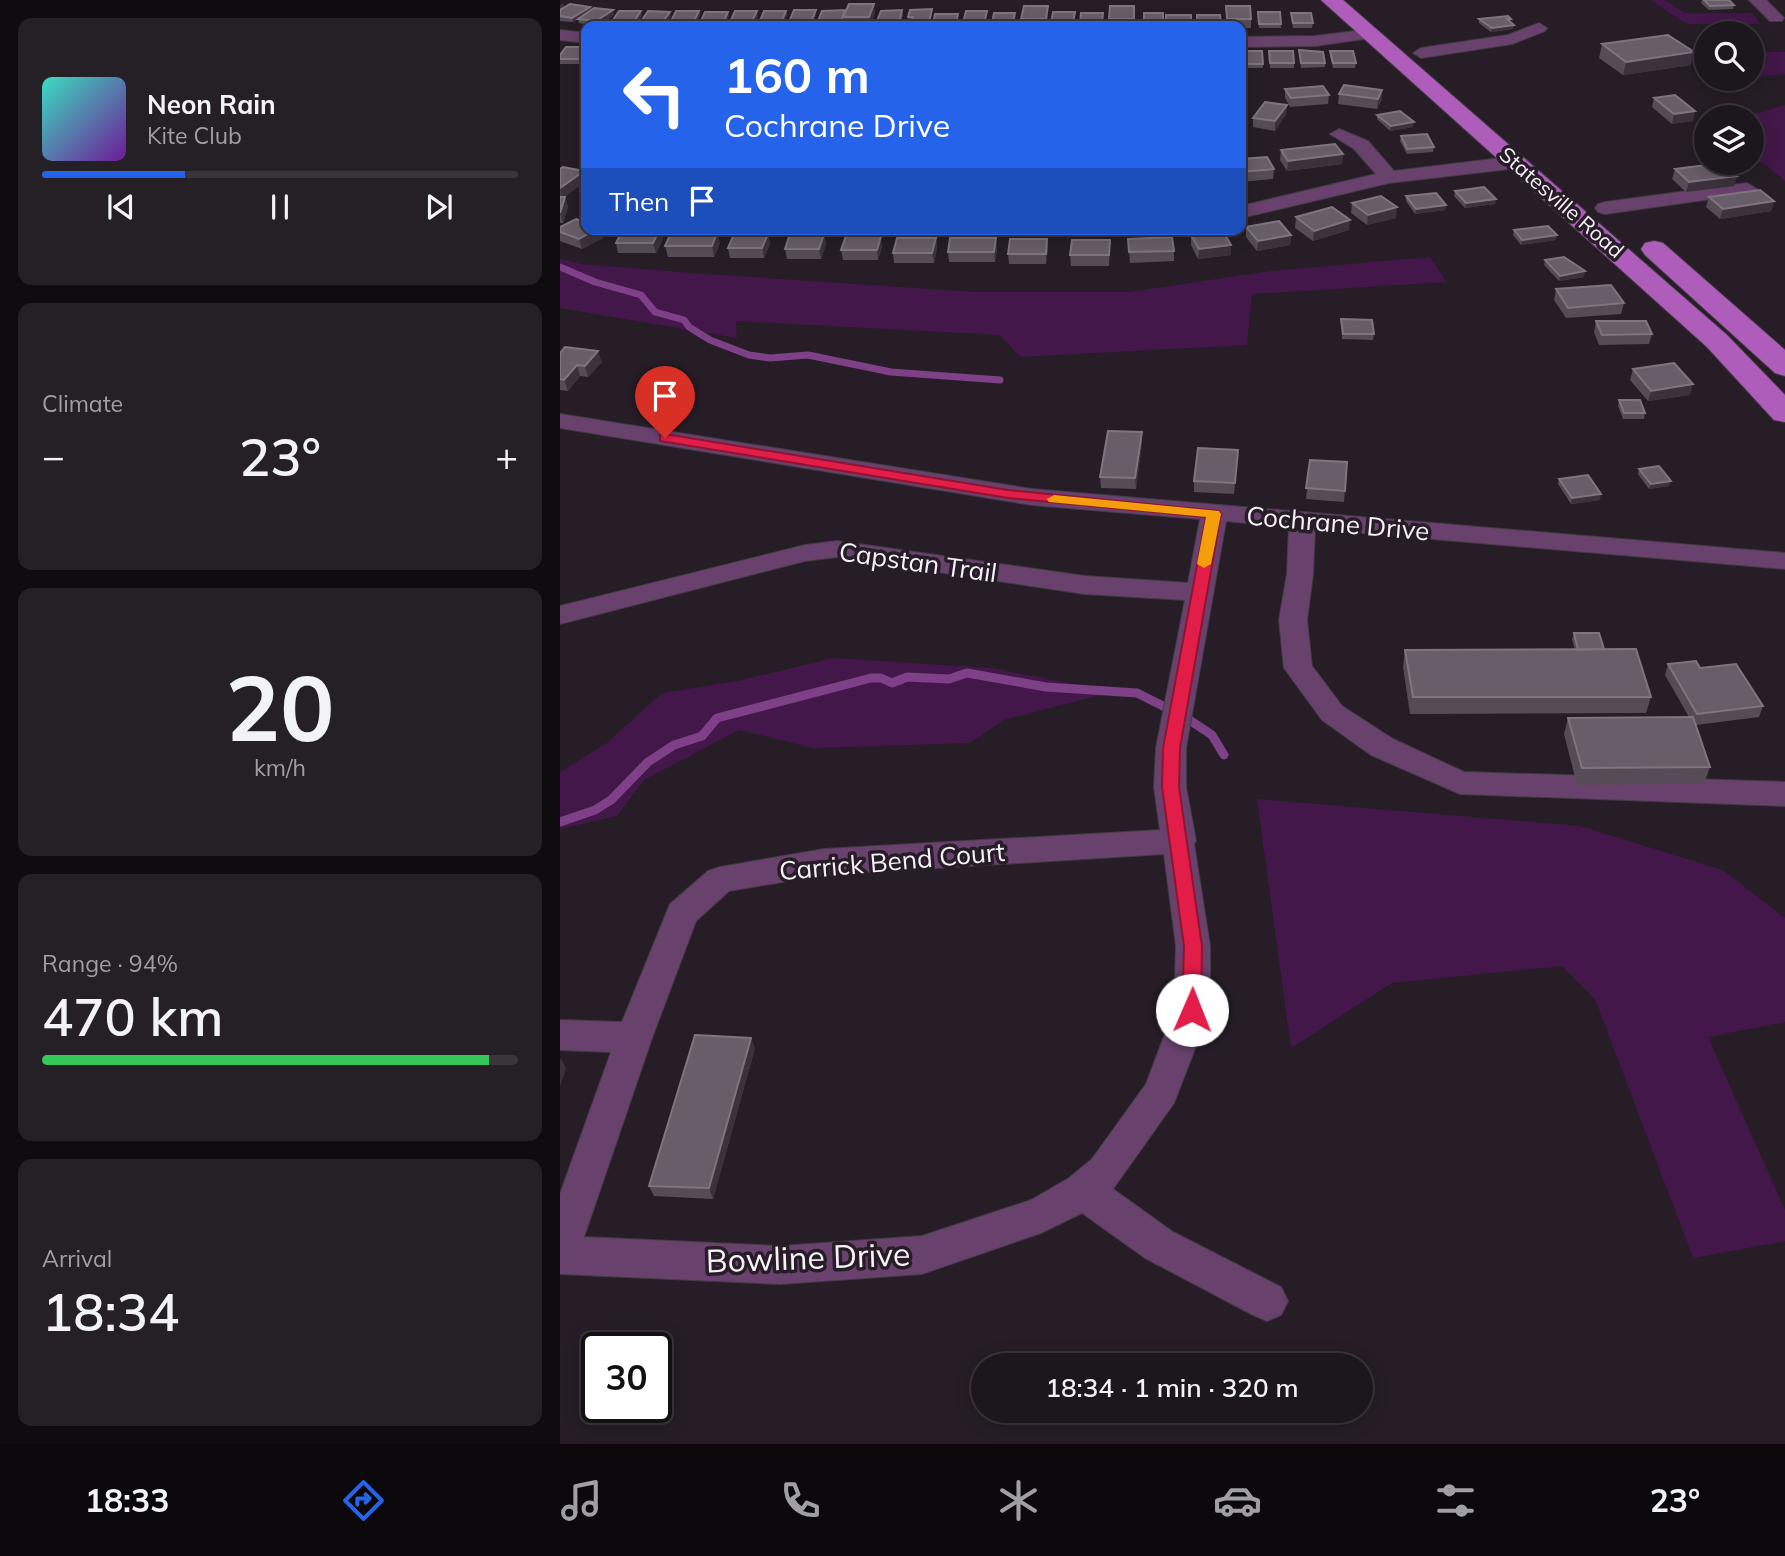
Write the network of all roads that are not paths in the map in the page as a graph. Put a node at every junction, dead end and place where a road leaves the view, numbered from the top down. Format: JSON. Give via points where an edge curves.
{"nodes":[{"id":1,"x":1331,"y":0,"type":"edge"},
{"id":2,"x":1361,"y":0,"type":"edge"},
{"id":3,"x":1757,"y":0,"type":"edge"},
{"id":4,"x":1776,"y":18,"type":"dead end"},
{"id":5,"x":1539,"y":28,"type":"dead end"},
{"id":6,"x":1372,"y":34,"type":"junction"},
{"id":7,"x":560,"y":35,"type":"edge"},
{"id":8,"x":581,"y":37,"type":"edge"},
{"id":9,"x":1246,"y":42,"type":"edge"},
{"id":10,"x":1421,"y":53,"type":"junction"},
{"id":11,"x":1339,"y":134,"type":"dead end"},
{"id":12,"x":1544,"y":156,"type":"dead end"},
{"id":13,"x":1518,"y":162,"type":"junction"},
{"id":14,"x":1389,"y":177,"type":"junction"},
{"id":15,"x":1747,"y":189,"type":"edge"},
{"id":16,"x":1585,"y":191,"type":"dead end"},
{"id":17,"x":1605,"y":208,"type":"junction"},
{"id":18,"x":1246,"y":211,"type":"edge"},
{"id":19,"x":1785,"y":367,"type":"edge"},
{"id":20,"x":1785,"y":413,"type":"edge"},
{"id":21,"x":560,"y":421,"type":"edge"},
{"id":22,"x":1214,"y":514,"type":"junction"},
{"id":23,"x":1301,"y":520,"type":"junction"},
{"id":24,"x":1785,"y":561,"type":"edge"},
{"id":25,"x":1198,"y":592,"type":"junction"},
{"id":26,"x":560,"y":615,"type":"edge"},
{"id":27,"x":1785,"y":794,"type":"edge"},
{"id":28,"x":1180,"y":841,"type":"junction"},
{"id":29,"x":560,"y":1035,"type":"edge"},
{"id":30,"x":634,"y":1038,"type":"junction"},
{"id":31,"x":1083,"y":1191,"type":"junction"},
{"id":32,"x":560,"y":1253,"type":"edge"},
{"id":33,"x":1267,"y":1301,"type":"dead end"}],
"edges":[{"from":1,"to":6,"type":"main road","name":"Statesville Road"},
{"from":2,"to":10,"type":"main road","name":"Statesville Road"},
{"from":3,"to":4,"type":"street"},
{"from":5,"to":10,"type":"street","via":[[1512,39]]},
{"from":6,"to":9,"type":"street"},
{"from":6,"to":13,"type":"main road","name":"Statesville Road"},
{"from":7,"to":8,"type":"street"},
{"from":10,"to":12,"type":"main road","name":"Statesville Road"},
{"from":11,"to":14,"type":"street","via":[[1360,145]]},
{"from":13,"to":14,"type":"street"},
{"from":13,"to":20,"type":"main road","name":"Statesville Road","via":[[1717,341]]},
{"from":14,"to":18,"type":"street"},
{"from":15,"to":17,"type":"street"},
{"from":16,"to":17,"type":"main road","name":"Statesville Road"},
{"from":17,"to":19,"type":"main road","name":"Statesville Road"},
{"from":21,"to":22,"type":"street","name":"Cochrane Drive","via":[[936,484]]},
{"from":22,"to":23,"type":"street","name":"Cochrane Drive"},
{"from":22,"to":25,"type":"street","name":"Bowline Drive"},
{"from":23,"to":24,"type":"street","name":"Cochrane Drive"},
{"from":23,"to":27,"type":"street","via":[[1293,620],[1298,668],[1332,713],[1382,747],[1460,783]]},
{"from":25,"to":26,"type":"street","name":"Capstan Trail","via":[[1085,585],[837,549],[805,553]]},
{"from":25,"to":28,"type":"street","name":"Bowline Drive","via":[[1171,748],[1170,787]]},
{"from":28,"to":30,"type":"street","name":"Carrick Bend Court","via":[[824,862],[720,880],[682,913]]},
{"from":28,"to":31,"type":"street","name":"Bowline Drive","via":[[1193,946],[1192,1010],[1161,1092],[1106,1171]]},
{"from":29,"to":30,"type":"street"},
{"from":30,"to":32,"type":"street","name":"Carrick Bend Court"},
{"from":31,"to":32,"type":"street","name":"Bowline Drive","via":[[1041,1216],[922,1255],[781,1265]]},
{"from":31,"to":33,"type":"street","via":[[1159,1245]]}]}
